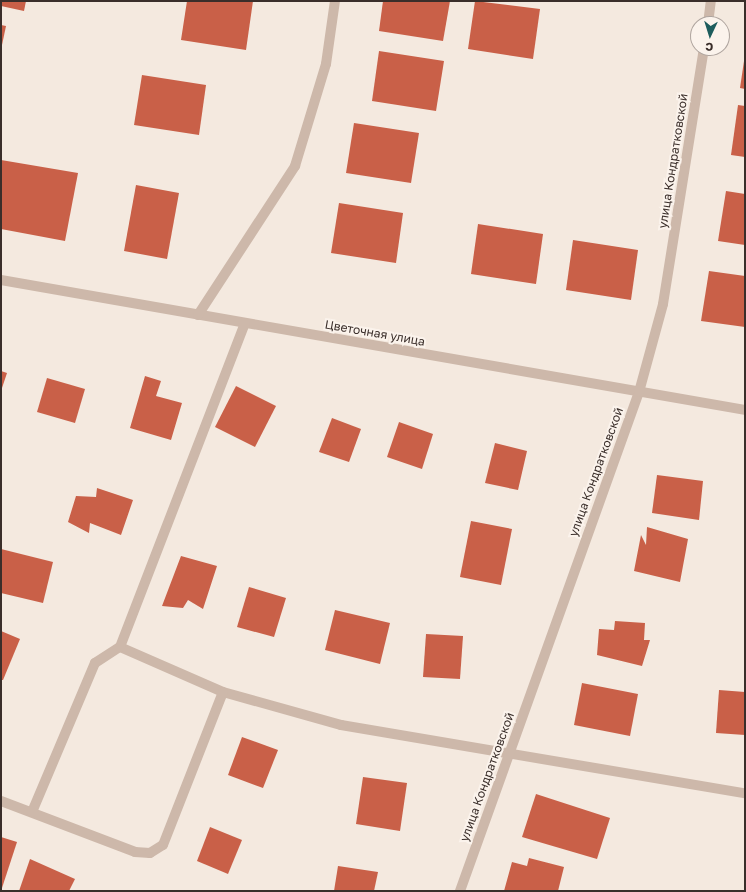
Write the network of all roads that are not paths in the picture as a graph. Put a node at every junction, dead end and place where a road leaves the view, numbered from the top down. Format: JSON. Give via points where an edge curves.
{"nodes":[{"id":1,"x":335,"y":1,"type":"edge"},
{"id":2,"x":712,"y":1,"type":"edge"},
{"id":3,"x":709,"y":16,"type":"edge"},
{"id":4,"x":703,"y":56,"type":"edge"},
{"id":5,"x":1,"y":280,"type":"edge"},
{"id":6,"x":198,"y":315,"type":"junction"},
{"id":7,"x":245,"y":323,"type":"junction"},
{"id":8,"x":639,"y":392,"type":"junction"},
{"id":9,"x":745,"y":410,"type":"edge"},
{"id":10,"x":120,"y":647,"type":"junction"},
{"id":11,"x":222,"y":692,"type":"junction"},
{"id":12,"x":509,"y":755,"type":"junction"},
{"id":13,"x":745,"y":793,"type":"edge"},
{"id":14,"x":1,"y":801,"type":"edge"},
{"id":15,"x":32,"y":812,"type":"junction"},
{"id":16,"x":460,"y":891,"type":"edge"}],
"edges":[{"from":1,"to":6,"type":"street","via":[[326,64],[295,166]]},
{"from":2,"to":3,"type":"street"},
{"from":4,"to":8,"type":"street","name":"улица Кондратковской","via":[[663,304]]},
{"from":5,"to":6,"type":"street","name":"Цветочная улица"},
{"from":6,"to":7,"type":"street","name":"Цветочная улица"},
{"from":7,"to":8,"type":"street","name":"Цветочная улица"},
{"from":7,"to":10,"type":"street"},
{"from":8,"to":9,"type":"street","name":"Цветочная улица"},
{"from":8,"to":12,"type":"street","name":"улица Кондратковской"},
{"from":10,"to":11,"type":"street"},
{"from":10,"to":15,"type":"street","via":[[95,663]]},
{"from":11,"to":12,"type":"street","via":[[341,725]]},
{"from":11,"to":15,"type":"street","via":[[163,845],[150,853],[134,852]]},
{"from":12,"to":13,"type":"street"},
{"from":12,"to":16,"type":"street","name":"улица Кондратковской"},
{"from":14,"to":15,"type":"street"}]}
